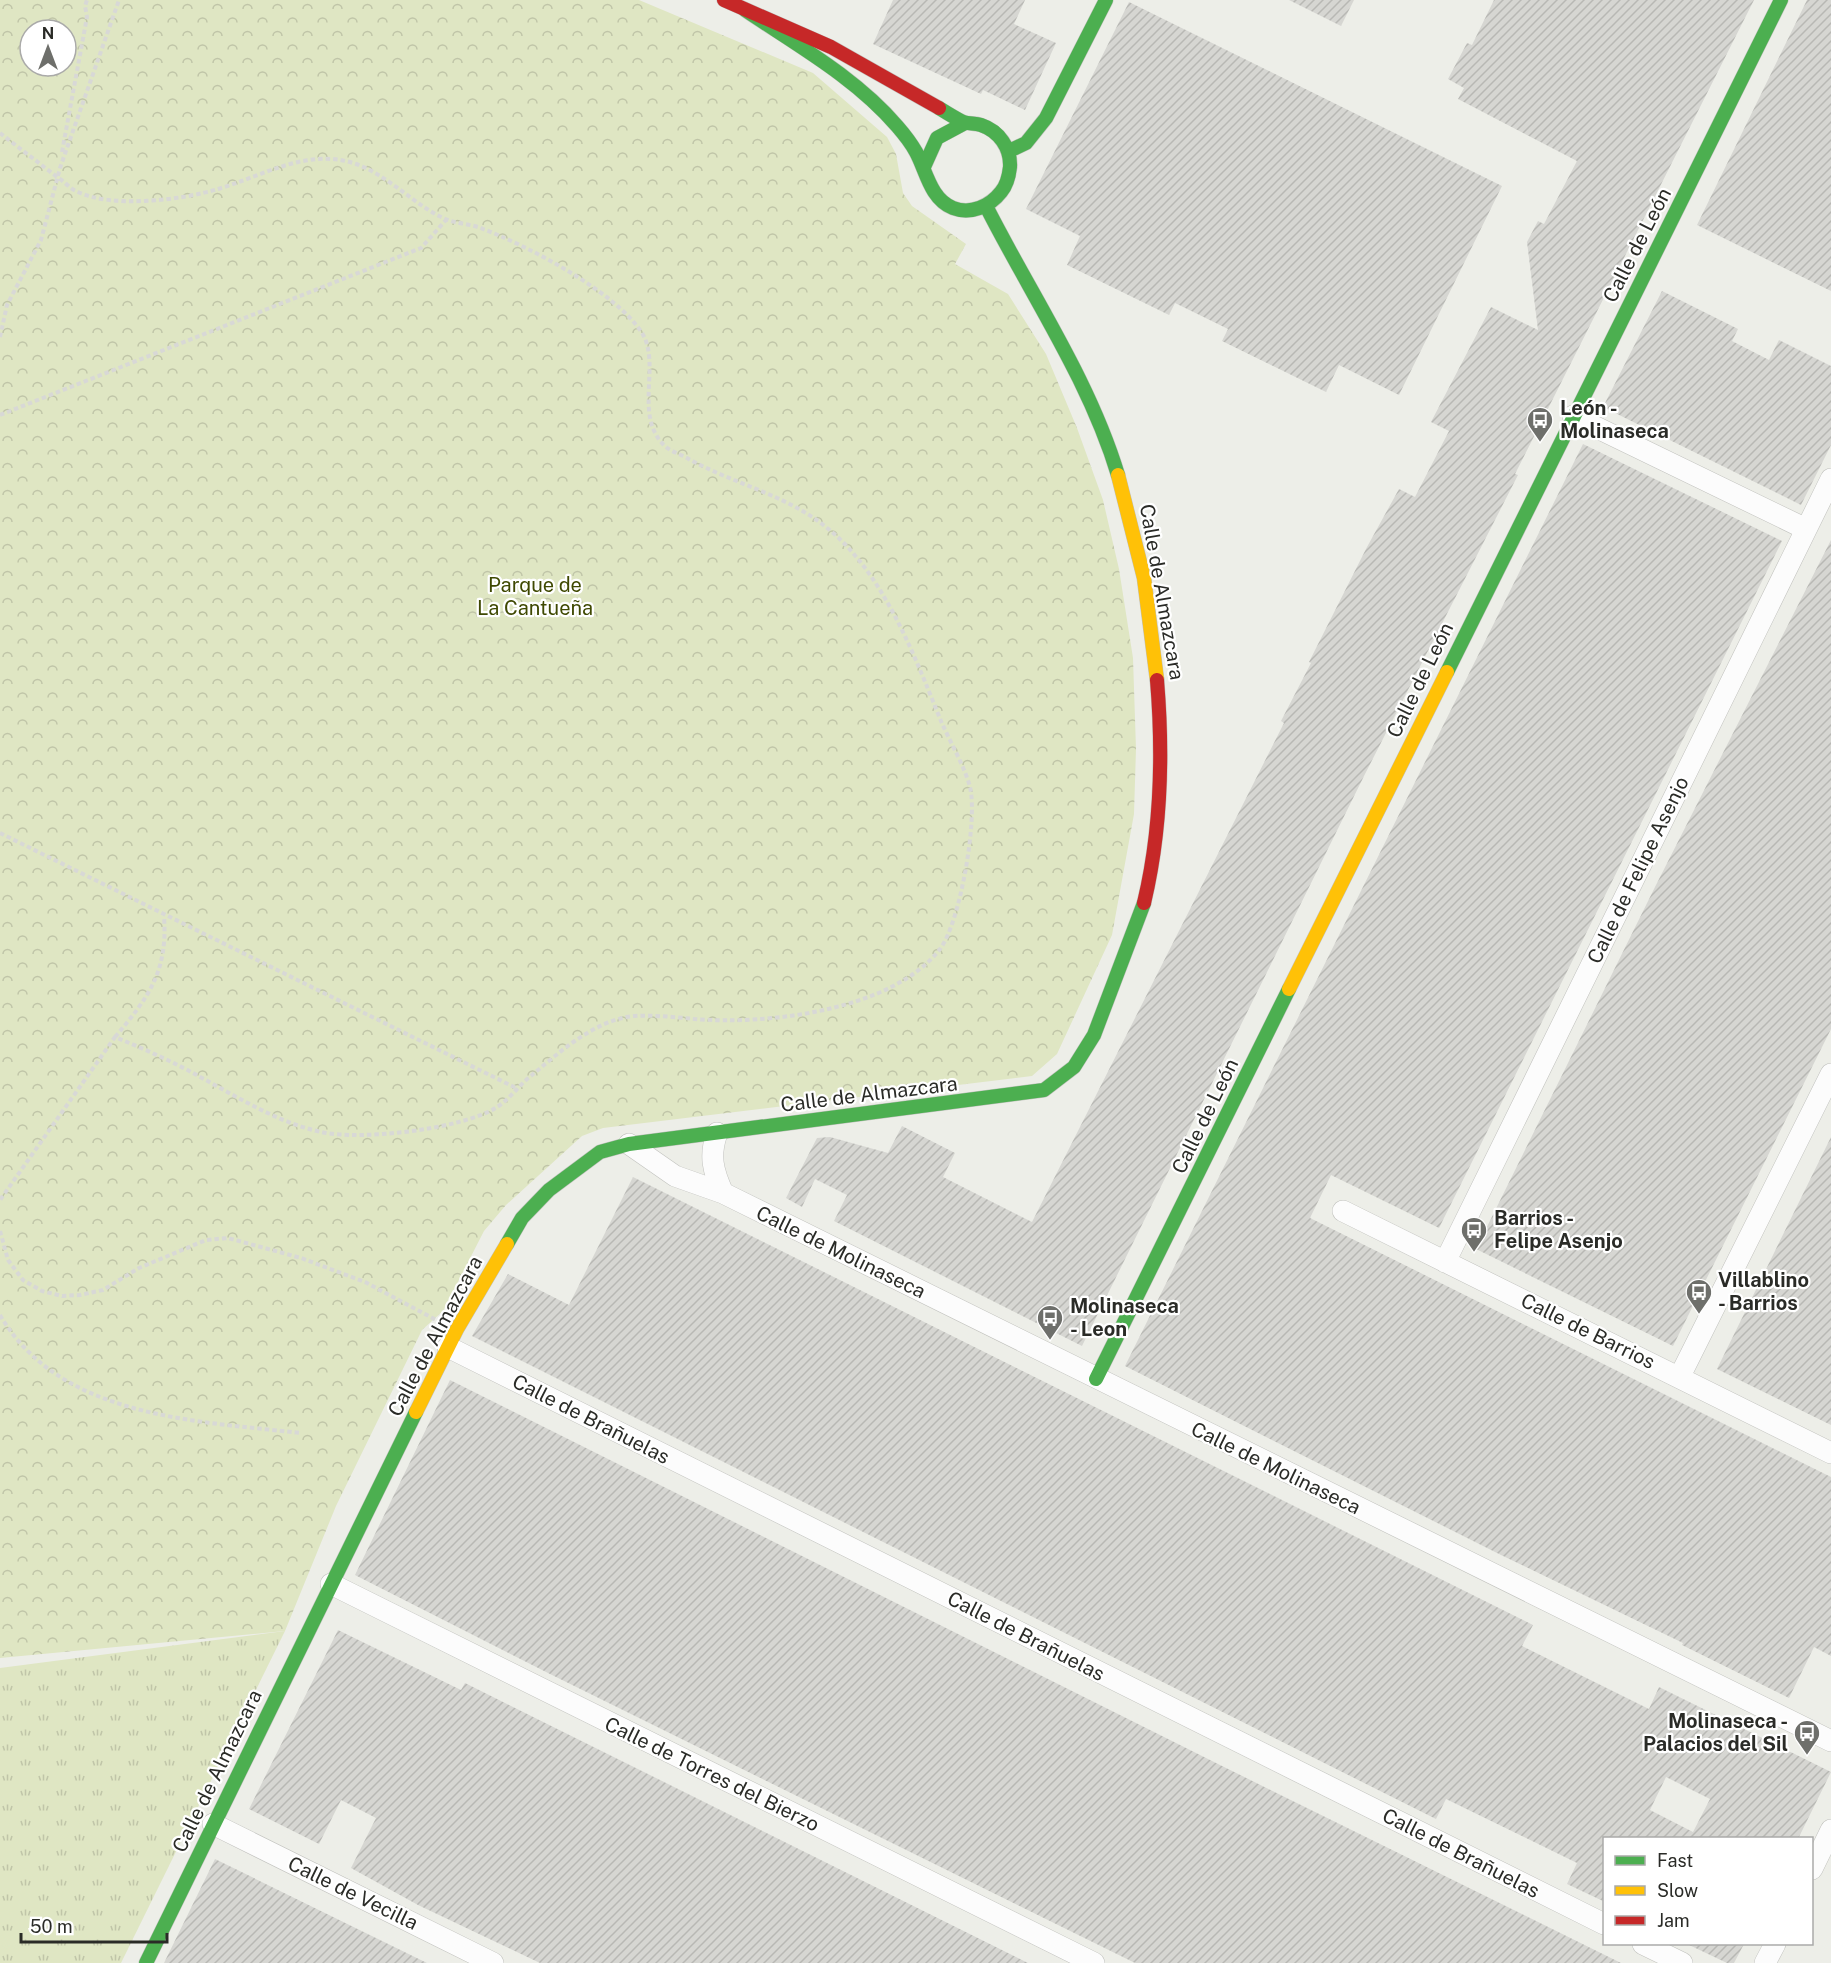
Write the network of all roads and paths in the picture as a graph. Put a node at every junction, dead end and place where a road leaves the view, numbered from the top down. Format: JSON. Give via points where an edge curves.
{"nodes":[{"id":1,"x":87,"y":0,"type":"edge"},
{"id":2,"x":119,"y":0,"type":"edge"},
{"id":3,"x":724,"y":0,"type":"edge"},
{"id":4,"x":1106,"y":0,"type":"edge"},
{"id":5,"x":1781,"y":0,"type":"edge"},
{"id":6,"x":745,"y":10,"type":"junction"},
{"id":7,"x":965,"y":123,"type":"junction"},
{"id":8,"x":0,"y":133,"type":"edge"},
{"id":9,"x":1009,"y":152,"type":"junction"},
{"id":10,"x":924,"y":167,"type":"junction"},
{"id":11,"x":60,"y":168,"type":"junction"},
{"id":12,"x":57,"y":176,"type":"junction"},
{"id":13,"x":986,"y":206,"type":"junction"},
{"id":14,"x":446,"y":220,"type":"junction"},
{"id":15,"x":0,"y":337,"type":"edge"},
{"id":16,"x":0,"y":416,"type":"edge"},
{"id":17,"x":1573,"y":416,"type":"junction"},
{"id":18,"x":1831,"y":479,"type":"edge"},
{"id":19,"x":1806,"y":529,"type":"junction"},
{"id":20,"x":0,"y":833,"type":"edge"},
{"id":21,"x":164,"y":915,"type":"junction"},
{"id":22,"x":115,"y":1037,"type":"junction"},
{"id":23,"x":1831,"y":1074,"type":"edge"},
{"id":24,"x":516,"y":1088,"type":"junction"},
{"id":25,"x":717,"y":1133,"type":"junction"},
{"id":26,"x":629,"y":1144,"type":"junction"},
{"id":27,"x":723,"y":1193,"type":"junction"},
{"id":28,"x":0,"y":1200,"type":"edge"},
{"id":29,"x":1343,"y":1211,"type":"dead end"},
{"id":30,"x":0,"y":1231,"type":"edge"},
{"id":31,"x":1445,"y":1262,"type":"junction"},
{"id":32,"x":0,"y":1315,"type":"edge"},
{"id":33,"x":452,"y":1338,"type":"junction"},
{"id":34,"x":1680,"y":1376,"type":"junction"},
{"id":35,"x":1096,"y":1379,"type":"junction"},
{"id":36,"x":301,"y":1433,"type":"dead end"},
{"id":37,"x":1831,"y":1453,"type":"edge"},
{"id":38,"x":331,"y":1584,"type":"junction"},
{"id":39,"x":1831,"y":1741,"type":"edge"},
{"id":40,"x":213,"y":1824,"type":"junction"},
{"id":41,"x":1831,"y":1830,"type":"edge"},
{"id":42,"x":1813,"y":1867,"type":"edge"},
{"id":43,"x":1603,"y":1923,"type":"edge"},
{"id":44,"x":1645,"y":1945,"type":"edge"},
{"id":45,"x":1774,"y":1945,"type":"edge"},
{"id":46,"x":146,"y":1963,"type":"edge"},
{"id":47,"x":493,"y":1963,"type":"edge"},
{"id":48,"x":1094,"y":1963,"type":"edge"},
{"id":49,"x":1682,"y":1963,"type":"edge"},
{"id":50,"x":1765,"y":1963,"type":"edge"}],
"edges":[{"from":1,"to":11,"type":"path"},
{"from":2,"to":11,"type":"path"},
{"from":3,"to":6,"type":"street"},
{"from":4,"to":9,"type":"street","via":[[1046,118],[1026,143]]},
{"from":5,"to":17,"type":"street","name":"Calle de León"},
{"from":6,"to":7,"type":"street","via":[[831,47]]},
{"from":6,"to":10,"type":"street","via":[[826,64],[878,108],[911,144]]},
{"from":7,"to":9,"type":"street","via":[[983,126],[999,136]]},
{"from":7,"to":10,"type":"street","via":[[945,130],[930,146]]},
{"from":8,"to":12,"type":"path"},
{"from":9,"to":13,"type":"street","via":[[1012,168],[1008,183],[999,197]]},
{"from":10,"to":13,"type":"street","via":[[930,187],[944,203],[965,210]]},
{"from":11,"to":12,"type":"path"},
{"from":12,"to":14,"type":"path","via":[[78,192],[119,201],[168,200],[213,191],[295,161],[353,162],[391,182]]},
{"from":12,"to":15,"type":"path","via":[[41,240],[11,297]]},
{"from":13,"to":25,"type":"street","name":"Calle de Almazcara","via":[[1071,362],[1123,488],[1137,538],[1159,678],[1160,767],[1154,843],[1142,914],[1095,1034],[1074,1067],[1058,1083],[1044,1090]]},
{"from":14,"to":16,"type":"path","via":[[421,248]]},
{"from":14,"to":24,"type":"path","via":[[478,226],[532,252],[588,285],[625,314],[642,333],[649,350],[651,422],[665,446],[732,481],[802,509],[833,532],[867,571],[909,641],[970,788],[972,822],[956,920],[940,949],[916,971],[891,987],[820,1011],[738,1022],[629,1016],[572,1041]]},
{"from":17,"to":19,"type":"street"},
{"from":17,"to":35,"type":"street","name":"Calle de León"},
{"from":18,"to":19,"type":"street","name":"Calle de Felipe Asenjo"},
{"from":19,"to":31,"type":"street","name":"Calle de Felipe Asenjo"},
{"from":20,"to":21,"type":"path"},
{"from":21,"to":22,"type":"path","via":[[161,964],[146,1000]]},
{"from":21,"to":24,"type":"path"},
{"from":22,"to":24,"type":"path","via":[[258,1109],[326,1133],[363,1136],[448,1124],[482,1115],[503,1104]]},
{"from":22,"to":28,"type":"path"},
{"from":23,"to":34,"type":"street"},
{"from":25,"to":26,"type":"street","name":"Calle de Almazcara"},
{"from":25,"to":27,"type":"street","via":[[711,1163]]},
{"from":26,"to":27,"type":"street","name":"Calle de Molinaseca","via":[[675,1176]]},
{"from":26,"to":33,"type":"street","name":"Calle de Almazcara","via":[[600,1152],[549,1190],[522,1218]]},
{"from":27,"to":35,"type":"street","name":"Calle de Molinaseca"},
{"from":29,"to":31,"type":"street","name":"Calle de Barrios"},
{"from":30,"to":33,"type":"path","via":[[8,1260],[23,1281],[62,1296],[103,1290],[139,1268],[206,1240],[228,1238],[301,1258],[365,1282]]},
{"from":31,"to":34,"type":"street","name":"Calle de Barrios"},
{"from":32,"to":36,"type":"path","via":[[10,1333],[59,1378],[130,1408],[180,1419]]},
{"from":33,"to":38,"type":"street","name":"Calle de Almazcara"},
{"from":33,"to":43,"type":"street","name":"Calle de Brañuelas"},
{"from":34,"to":37,"type":"street","name":"Calle de Barrios"},
{"from":35,"to":39,"type":"street","name":"Calle de Molinaseca"},
{"from":38,"to":40,"type":"street","name":"Calle de Almazcara"},
{"from":38,"to":48,"type":"street","name":"Calle de Torres del Bierzo"},
{"from":40,"to":46,"type":"street","name":"Calle de Almazcara"},
{"from":40,"to":47,"type":"street","name":"Calle de Vecilla"},
{"from":41,"to":42,"type":"street"},
{"from":44,"to":49,"type":"street"},
{"from":45,"to":50,"type":"street"}]}
